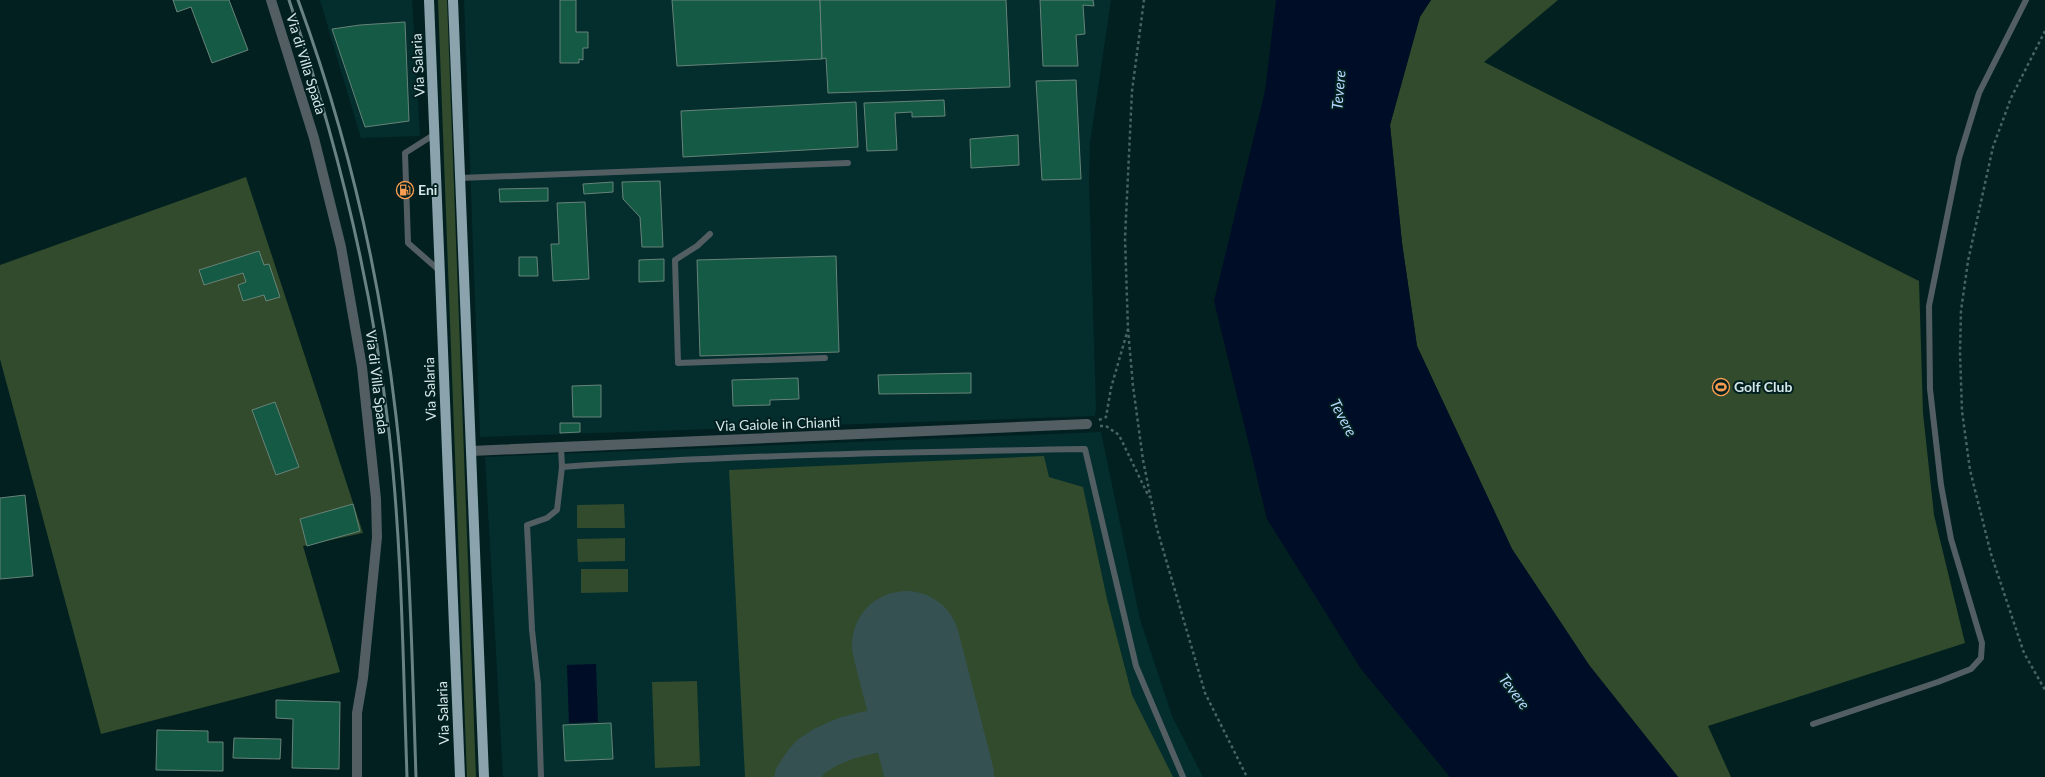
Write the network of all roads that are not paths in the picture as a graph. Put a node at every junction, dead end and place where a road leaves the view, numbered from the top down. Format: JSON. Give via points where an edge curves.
{"nodes":[{"id":1,"x":270,"y":0,"type":"edge"},
{"id":2,"x":429,"y":0,"type":"edge"},
{"id":3,"x":453,"y":0,"type":"edge"},
{"id":4,"x":2026,"y":0,"type":"edge"},
{"id":5,"x":435,"y":134,"type":"junction"},
{"id":6,"x":848,"y":163,"type":"dead end"},
{"id":7,"x":460,"y":178,"type":"junction"},
{"id":8,"x":710,"y":234,"type":"dead end"},
{"id":9,"x":440,"y":271,"type":"junction"},
{"id":10,"x":825,"y":358,"type":"dead end"},
{"id":11,"x":1087,"y":424,"type":"road end"},
{"id":12,"x":561,"y":447,"type":"junction"},
{"id":13,"x":470,"y":451,"type":"junction"},
{"id":14,"x":562,"y":467,"type":"junction"},
{"id":15,"x":1813,"y":724,"type":"dead end"},
{"id":16,"x":357,"y":777,"type":"edge"},
{"id":17,"x":460,"y":777,"type":"edge"},
{"id":18,"x":484,"y":777,"type":"edge"},
{"id":19,"x":541,"y":777,"type":"edge"},
{"id":20,"x":1183,"y":777,"type":"edge"}],
"edges":[{"from":1,"to":16,"type":"street","name":"Via di Villa Spada","via":[[314,138],[341,247],[364,382],[376,499],[377,537],[363,678],[357,713]]},
{"from":2,"to":5,"type":"main road","name":"Via Salaria"},
{"from":3,"to":7,"type":"main road"},
{"from":4,"to":15,"type":"lane","via":[[1977,100],[1959,158],[1929,306],[1930,389],[1941,485],[1951,538],[1982,643],[1981,658],[1971,669],[1938,682]]},
{"from":5,"to":9,"type":"main road","name":"Via Salaria"},
{"from":5,"to":9,"type":"lane","via":[[405,152],[408,243]]},
{"from":6,"to":7,"type":"lane"},
{"from":7,"to":13,"type":"main road"},
{"from":8,"to":10,"type":"lane","via":[[675,260],[678,363]]},
{"from":9,"to":17,"type":"main road","name":"Via Salaria"},
{"from":11,"to":12,"type":"street","name":"Via Gaiole in Chianti"},
{"from":12,"to":13,"type":"street","name":"Via Gaiole in Chianti"},
{"from":12,"to":14,"type":"lane"},
{"from":13,"to":18,"type":"main road"},
{"from":14,"to":19,"type":"lane","via":[[557,510],[547,518],[527,525],[532,630],[538,684]]},
{"from":14,"to":20,"type":"lane","via":[[661,460],[869,452],[1085,449],[1136,666]]}]}
